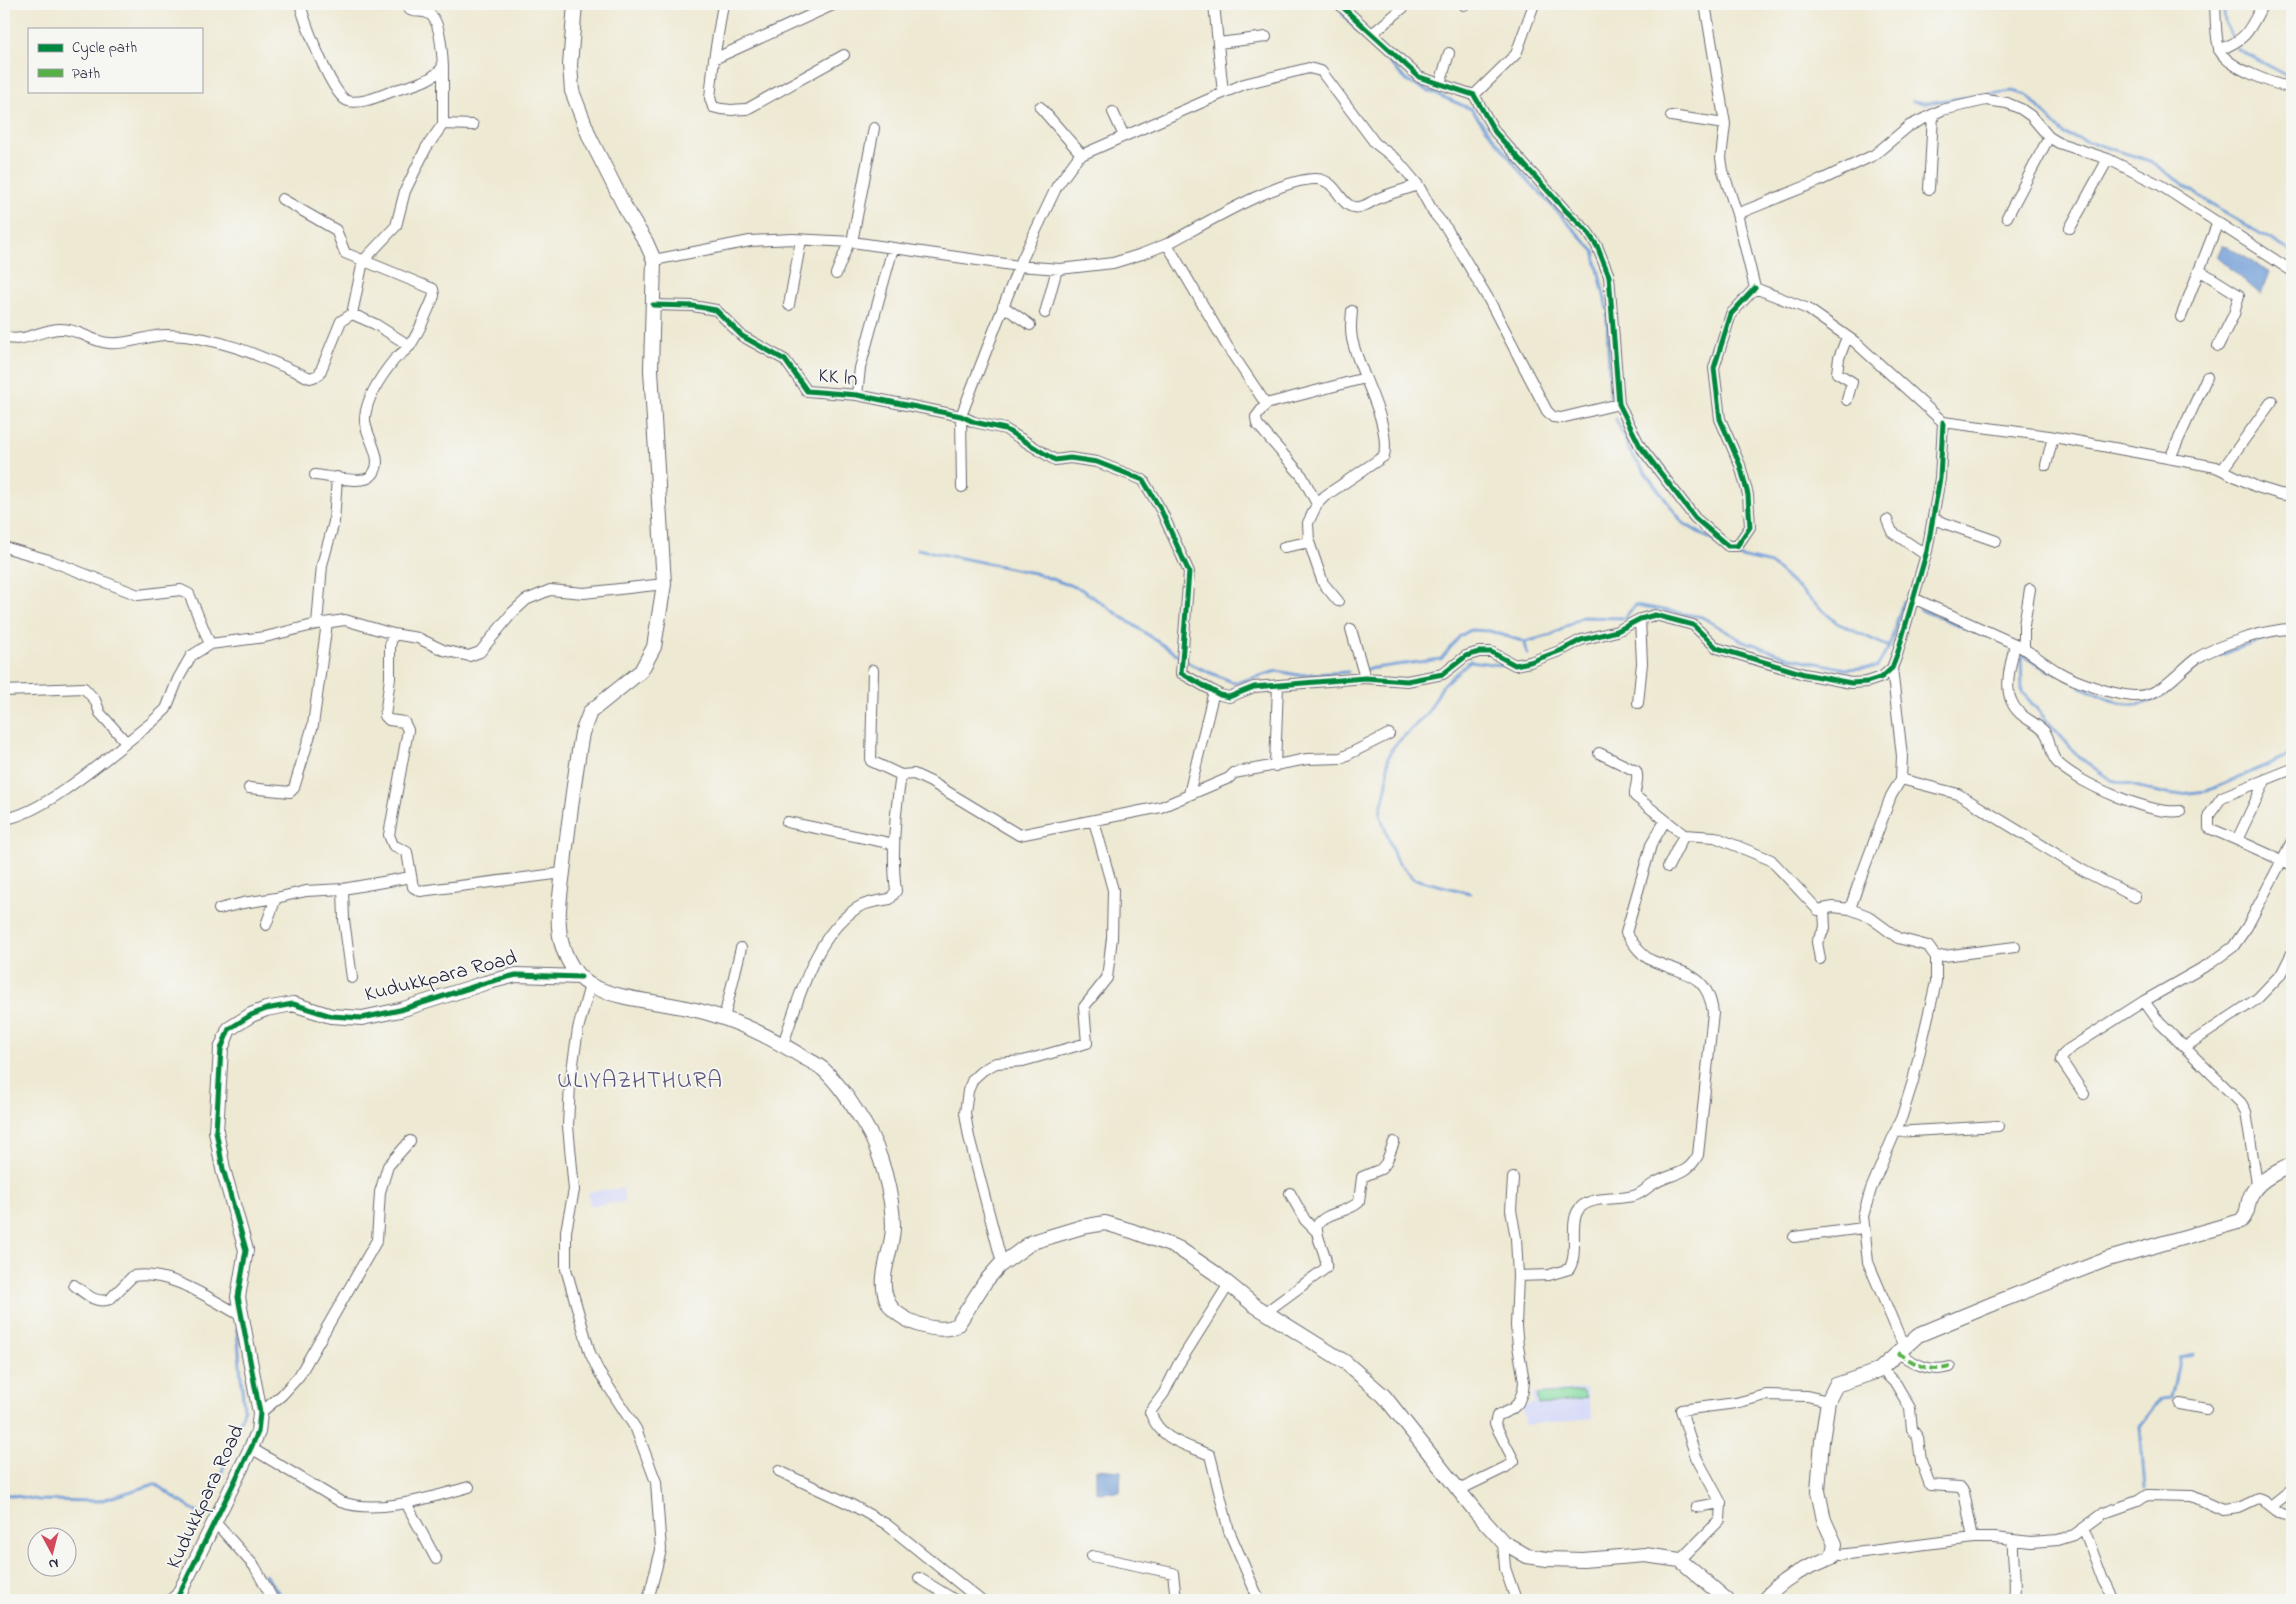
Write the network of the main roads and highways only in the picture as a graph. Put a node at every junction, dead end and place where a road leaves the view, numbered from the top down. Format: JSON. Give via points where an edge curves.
{"nodes":[{"id":1,"x":575,"y":4,"type":"edge"},
{"id":2,"x":585,"y":981,"type":"junction"},
{"id":3,"x":2292,"y":1164,"type":"edge"},
{"id":4,"x":172,"y":1600,"type":"edge"},
{"id":5,"x":1728,"y":1600,"type":"edge"},
{"id":6,"x":1764,"y":1600,"type":"edge"}],
"edges":[{"from":1,"to":2,"type":"main road","via":[[570,65],[572,91],[590,138],[654,260],[651,370],[664,584],[654,647],[640,671],[590,712],[582,732],[558,928],[570,964]]},
{"from":2,"to":4,"type":"main road","name":"Kudukkpara Road","via":[[516,975],[400,1010],[362,1018],[331,1016],[293,1004],[266,1009],[229,1029],[221,1049],[216,1131],[222,1169],[246,1250],[238,1297],[260,1413],[258,1432],[178,1596]]},
{"from":2,"to":5,"type":"main road","name":"Kudukkpara Road","via":[[622,994],[706,1011],[783,1044],[824,1069],[852,1103],[870,1133],[886,1178],[893,1228],[884,1284],[888,1303],[898,1314],[927,1327],[953,1328],[1002,1263],[1032,1242],[1106,1223],[1132,1231],[1178,1248],[1266,1312],[1345,1362],[1384,1396],[1503,1542],[1527,1556],[1547,1559],[1644,1555],[1680,1560]]},
{"from":3,"to":6,"type":"main road","via":[[2257,1184],[2250,1198],[2248,1213],[2240,1221],[2108,1259],[1918,1335],[1880,1368],[1836,1385],[1828,1401],[1818,1491],[1824,1520],[1835,1544],[1832,1557],[1790,1575]]}]}
